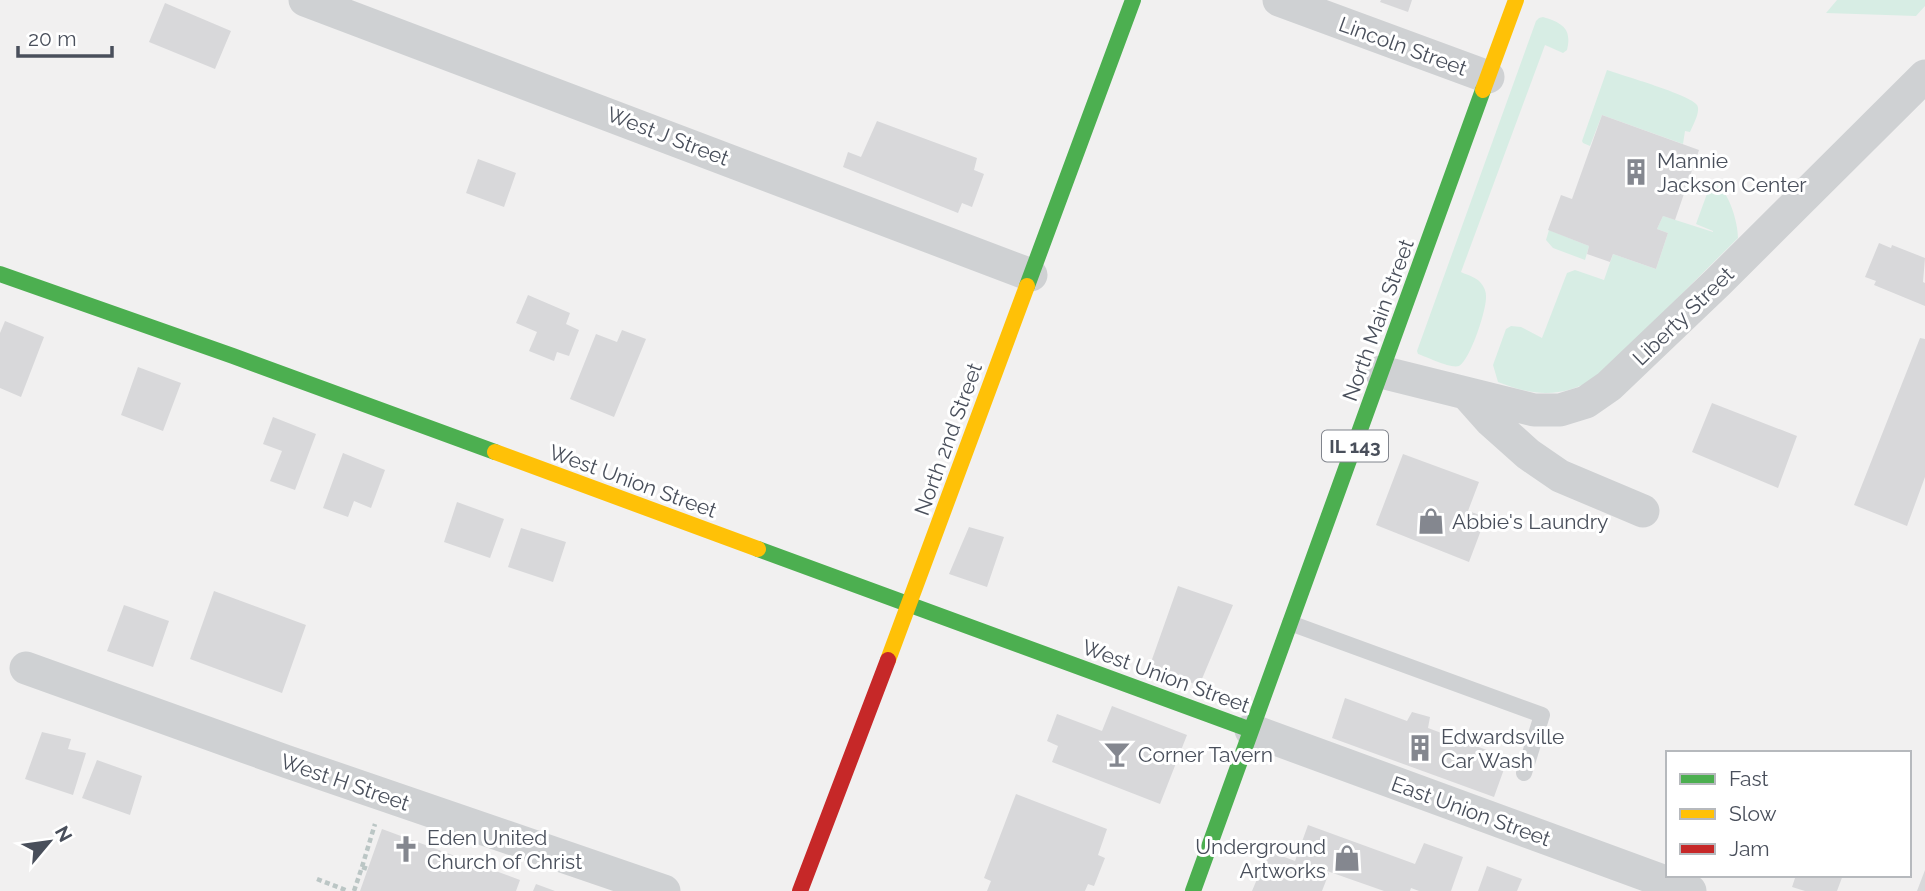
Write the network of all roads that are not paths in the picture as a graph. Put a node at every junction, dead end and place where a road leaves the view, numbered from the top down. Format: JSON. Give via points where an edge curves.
{"nodes":[{"id":1,"x":305,"y":0,"type":"edge"},
{"id":2,"x":1133,"y":0,"type":"edge"},
{"id":3,"x":1279,"y":0,"type":"edge"},
{"id":4,"x":1516,"y":0,"type":"edge"},
{"id":5,"x":1488,"y":76,"type":"junction"},
{"id":6,"x":1925,"y":76,"type":"edge"},
{"id":7,"x":0,"y":274,"type":"edge"},
{"id":8,"x":1031,"y":275,"type":"junction"},
{"id":9,"x":1381,"y":372,"type":"junction"},
{"id":10,"x":1467,"y":394,"type":"junction"},
{"id":11,"x":1643,"y":511,"type":"dead end"},
{"id":12,"x":909,"y":605,"type":"junction"},
{"id":13,"x":1290,"y":623,"type":"junction"},
{"id":14,"x":26,"y":668,"type":"dead end"},
{"id":15,"x":1251,"y":730,"type":"junction"},
{"id":16,"x":1524,"y":772,"type":"dead end"},
{"id":17,"x":664,"y":891,"type":"edge"},
{"id":18,"x":800,"y":891,"type":"edge"},
{"id":19,"x":1193,"y":891,"type":"edge"},
{"id":20,"x":1690,"y":891,"type":"edge"}],
"edges":[{"from":1,"to":8,"type":"street","name":"West J Street"},
{"from":2,"to":8,"type":"street","name":"North 2nd Street"},
{"from":3,"to":5,"type":"street","name":"Lincoln Street"},
{"from":4,"to":5,"type":"street","name":"North Main Street","number":"IL 143"},
{"from":5,"to":9,"type":"street","name":"North Main Street","number":"IL 143"},
{"from":6,"to":10,"type":"street","name":"Liberty Street","via":[[1718,282],[1609,386],[1586,402],[1560,410],[1534,410]]},
{"from":7,"to":12,"type":"street","name":"West Union Street"},
{"from":8,"to":12,"type":"street","name":"North 2nd Street"},
{"from":9,"to":10,"type":"street","name":"Liberty Street"},
{"from":9,"to":13,"type":"street","name":"North Main Street","number":"IL 143"},
{"from":10,"to":11,"type":"street","via":[[1528,454],[1559,475]]},
{"from":12,"to":15,"type":"street","name":"West Union Street"},
{"from":12,"to":18,"type":"street","name":"North 2nd Street"},
{"from":13,"to":15,"type":"street","name":"North Main Street","number":"IL 143"},
{"from":13,"to":16,"type":"lane","via":[[1542,715]]},
{"from":14,"to":17,"type":"street","name":"West H Street"},
{"from":15,"to":19,"type":"street","name":"North Main Street","number":"IL 143"},
{"from":15,"to":20,"type":"street","name":"East Union Street"}]}
